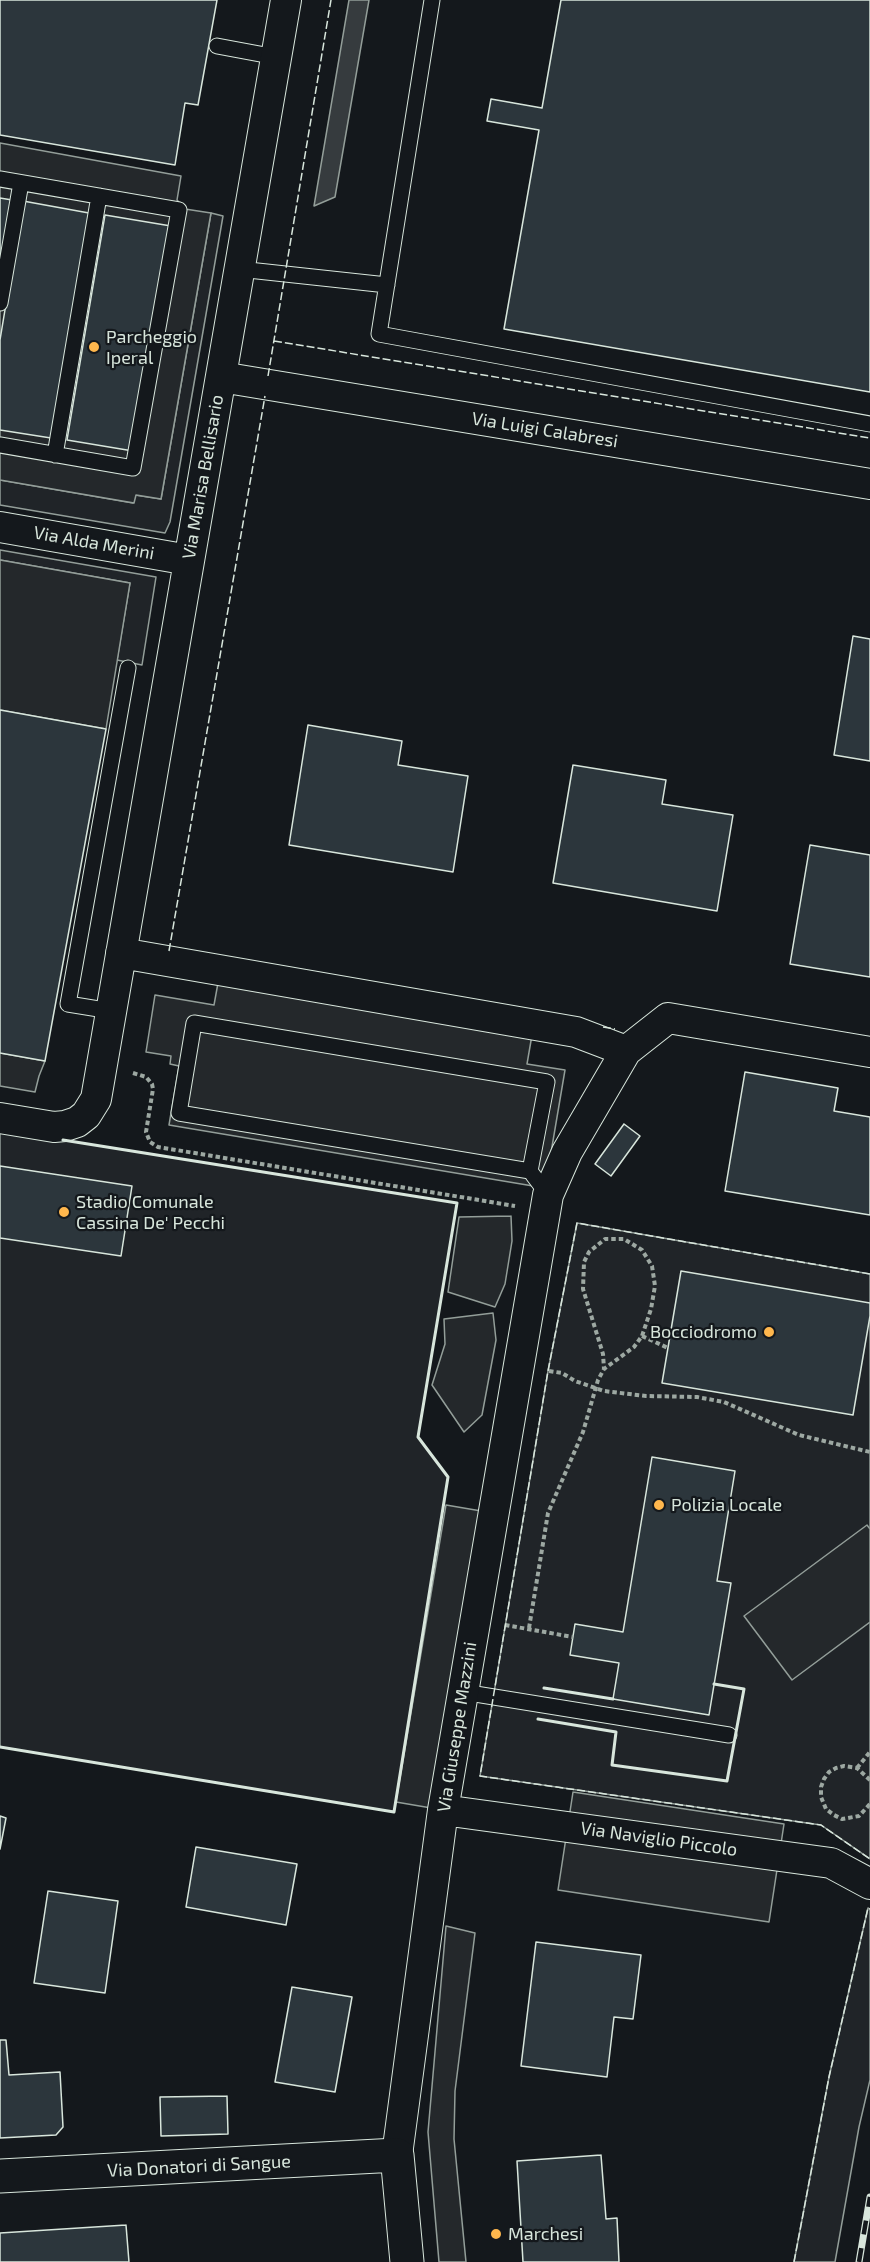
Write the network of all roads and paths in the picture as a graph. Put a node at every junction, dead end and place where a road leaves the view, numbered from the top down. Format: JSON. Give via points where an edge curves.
{"nodes":[{"id":1,"x":286,"y":0,"type":"edge"},
{"id":2,"x":432,"y":0,"type":"edge"},
{"id":3,"x":217,"y":46,"type":"dead end"},
{"id":4,"x":276,"y":57,"type":"junction"},
{"id":5,"x":0,"y":179,"type":"edge"},
{"id":6,"x":21,"y":183,"type":"junction"},
{"id":7,"x":99,"y":196,"type":"junction"},
{"id":8,"x":239,"y":269,"type":"junction"},
{"id":9,"x":387,"y":285,"type":"junction"},
{"id":10,"x":0,"y":303,"type":"edge"},
{"id":11,"x":221,"y":377,"type":"junction"},
{"id":12,"x":870,"y":424,"type":"edge"},
{"id":13,"x":0,"y":445,"type":"edge"},
{"id":14,"x":55,"y":455,"type":"junction"},
{"id":15,"x":870,"y":484,"type":"edge"},
{"id":16,"x":0,"y":527,"type":"edge"},
{"id":17,"x":189,"y":560,"type":"junction"},
{"id":18,"x":128,"y":668,"type":"dead end"},
{"id":19,"x":121,"y":953,"type":"junction"},
{"id":20,"x":111,"y":1011,"type":"junction"},
{"id":21,"x":627,"y":1051,"type":"junction"},
{"id":22,"x":870,"y":1052,"type":"edge"},
{"id":23,"x":130,"y":1072,"type":"dead end"},
{"id":24,"x":0,"y":1118,"type":"edge"},
{"id":25,"x":530,"y":1171,"type":"junction"},
{"id":26,"x":547,"y":1203,"type":"junction"},
{"id":27,"x":642,"y":1336,"type":"junction"},
{"id":28,"x":668,"y":1348,"type":"dead end"},
{"id":29,"x":604,"y":1369,"type":"junction"},
{"id":30,"x":518,"y":1372,"type":"junction"},
{"id":31,"x":596,"y":1389,"type":"junction"},
{"id":32,"x":870,"y":1452,"type":"edge"},
{"id":33,"x":475,"y":1620,"type":"junction"},
{"id":34,"x":529,"y":1628,"type":"junction"},
{"id":35,"x":573,"y":1637,"type":"dead end"},
{"id":36,"x":463,"y":1692,"type":"junction"},
{"id":37,"x":729,"y":1735,"type":"dead end"},
{"id":38,"x":870,"y":1752,"type":"edge"},
{"id":39,"x":857,"y":1768,"type":"junction"},
{"id":40,"x":870,"y":1780,"type":"edge"},
{"id":41,"x":870,"y":1804,"type":"edge"},
{"id":42,"x":443,"y":1810,"type":"junction"},
{"id":43,"x":870,"y":1884,"type":"edge"},
{"id":44,"x":397,"y":2155,"type":"junction"},
{"id":45,"x":0,"y":2176,"type":"edge"},
{"id":46,"x":407,"y":2262,"type":"edge"}],
"edges":[{"from":1,"to":4,"type":"street","name":"Via Marisa Bellisario"},
{"from":2,"to":9,"type":"lane"},
{"from":3,"to":4,"type":"lane"},
{"from":4,"to":8,"type":"street","name":"Via Marisa Bellisario"},
{"from":5,"to":6,"type":"lane"},
{"from":6,"to":7,"type":"lane"},
{"from":6,"to":10,"type":"lane"},
{"from":7,"to":14,"type":"lane"},
{"from":7,"to":14,"type":"lane","via":[[179,210],[133,468]]},
{"from":8,"to":9,"type":"lane"},
{"from":8,"to":11,"type":"street","name":"Via Marisa Bellisario"},
{"from":9,"to":12,"type":"lane","via":[[379,333]]},
{"from":11,"to":15,"type":"street","name":"Via Luigi Calabresi"},
{"from":11,"to":17,"type":"street","name":"Via Marisa Bellisario"},
{"from":13,"to":14,"type":"lane"},
{"from":16,"to":17,"type":"street","name":"Via Alda Merini"},
{"from":17,"to":19,"type":"street","name":"Via Marisa Bellisario"},
{"from":18,"to":20,"type":"lane","via":[[68,1004]]},
{"from":19,"to":20,"type":"street","name":"Via Marisa Bellisario"},
{"from":19,"to":21,"type":"street","via":[[576,1032]]},
{"from":20,"to":24,"type":"street","name":"Via Marisa Bellisario","via":[[96,1099],[86,1115],[60,1127]]},
{"from":21,"to":22,"type":"street","via":[[668,1018]]},
{"from":21,"to":26,"type":"street","name":"Via Giuseppe Mazzini","via":[[567,1152]]},
{"from":23,"to":26,"type":"path","via":[[146,1077],[152,1084],[146,1132],[150,1142],[158,1147]]},
{"from":25,"to":25,"type":"lane","via":[[547,1082],[194,1023],[179,1113]]},
{"from":25,"to":26,"type":"lane"},
{"from":26,"to":30,"type":"street","name":"Via Giuseppe Mazzini"},
{"from":27,"to":28,"type":"path"},
{"from":27,"to":29,"type":"path","via":[[634,1347]]},
{"from":27,"to":29,"type":"path","via":[[655,1286],[649,1258],[624,1239],[605,1239],[589,1252],[582,1277]]},
{"from":29,"to":31,"type":"path"},
{"from":30,"to":31,"type":"path","via":[[556,1371]]},
{"from":30,"to":33,"type":"street","name":"Via Giuseppe Mazzini"},
{"from":31,"to":32,"type":"path","via":[[724,1402],[800,1435]]},
{"from":31,"to":34,"type":"path","via":[[583,1432],[548,1513]]},
{"from":33,"to":34,"type":"path"},
{"from":33,"to":36,"type":"street","name":"Via Giuseppe Mazzini"},
{"from":34,"to":35,"type":"path"},
{"from":36,"to":37,"type":"lane"},
{"from":36,"to":42,"type":"street","name":"Via Giuseppe Mazzini"},
{"from":38,"to":39,"type":"path"},
{"from":39,"to":40,"type":"path"},
{"from":39,"to":41,"type":"path","via":[[844,1766],[829,1772],[821,1787],[821,1797],[826,1809],[843,1819],[859,1816]]},
{"from":42,"to":43,"type":"street","name":"Via Naviglio Piccolo","via":[[831,1863]]},
{"from":42,"to":44,"type":"street","name":"Via Giuseppe Mazzini"},
{"from":44,"to":45,"type":"street","name":"Via Donatori di Sangue"},
{"from":44,"to":46,"type":"street","name":"Via Giuseppe Mazzini"}]}
